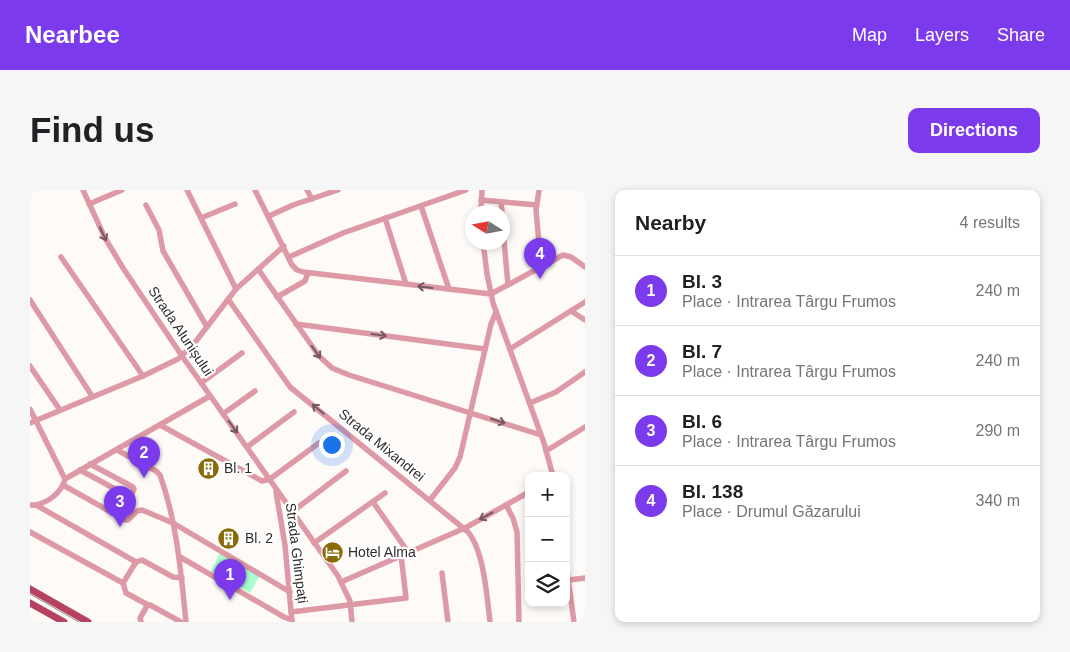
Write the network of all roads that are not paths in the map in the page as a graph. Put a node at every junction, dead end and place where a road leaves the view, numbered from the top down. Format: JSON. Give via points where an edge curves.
{"nodes":[{"id":1,"x":83,"y":190,"type":"edge"},
{"id":2,"x":122,"y":190,"type":"edge"},
{"id":3,"x":187,"y":190,"type":"edge"},
{"id":4,"x":256,"y":190,"type":"edge"},
{"id":5,"x":307,"y":190,"type":"edge"},
{"id":6,"x":338,"y":190,"type":"edge"},
{"id":7,"x":466,"y":190,"type":"edge"},
{"id":8,"x":482,"y":190,"type":"edge"},
{"id":9,"x":539,"y":190,"type":"edge"},
{"id":10,"x":312,"y":199,"type":"junction"},
{"id":11,"x":481,"y":200,"type":"junction"},
{"id":12,"x":501,"y":202,"type":"junction"},
{"id":13,"x":89,"y":204,"type":"junction"},
{"id":14,"x":235,"y":204,"type":"dead end"},
{"id":15,"x":146,"y":205,"type":"dead end"},
{"id":16,"x":481,"y":205,"type":"edge"},
{"id":17,"x":501,"y":205,"type":"edge"},
{"id":18,"x":536,"y":205,"type":"junction"},
{"id":19,"x":421,"y":206,"type":"junction"},
{"id":20,"x":269,"y":216,"type":"junction"},
{"id":21,"x":201,"y":218,"type":"junction"},
{"id":22,"x":385,"y":218,"type":"junction"},
{"id":23,"x":284,"y":246,"type":"junction"},
{"id":24,"x":484,"y":250,"type":"edge"},
{"id":25,"x":505,"y":250,"type":"edge"},
{"id":26,"x":61,"y":257,"type":"dead end"},
{"id":27,"x":288,"y":257,"type":"junction"},
{"id":28,"x":541,"y":266,"type":"junction"},
{"id":29,"x":585,"y":267,"type":"edge"},
{"id":30,"x":258,"y":269,"type":"junction"},
{"id":31,"x":308,"y":273,"type":"junction"},
{"id":32,"x":406,"y":284,"type":"junction"},
{"id":33,"x":508,"y":285,"type":"junction"},
{"id":34,"x":236,"y":289,"type":"junction"},
{"id":35,"x":449,"y":290,"type":"junction"},
{"id":36,"x":491,"y":294,"type":"junction"},
{"id":37,"x":278,"y":297,"type":"junction"},
{"id":38,"x":228,"y":299,"type":"junction"},
{"id":39,"x":30,"y":300,"type":"edge"},
{"id":40,"x":585,"y":302,"type":"edge"},
{"id":41,"x":571,"y":311,"type":"junction"},
{"id":42,"x":496,"y":312,"type":"junction"},
{"id":43,"x":585,"y":320,"type":"edge"},
{"id":44,"x":296,"y":324,"type":"junction"},
{"id":45,"x":207,"y":327,"type":"junction"},
{"id":46,"x":510,"y":349,"type":"junction"},
{"id":47,"x":485,"y":350,"type":"junction"},
{"id":48,"x":242,"y":353,"type":"dead end"},
{"id":49,"x":182,"y":356,"type":"junction"},
{"id":50,"x":31,"y":368,"type":"edge"},
{"id":51,"x":585,"y":372,"type":"edge"},
{"id":52,"x":143,"y":376,"type":"junction"},
{"id":53,"x":200,"y":383,"type":"junction"},
{"id":54,"x":255,"y":391,"type":"dead end"},
{"id":55,"x":92,"y":396,"type":"junction"},
{"id":56,"x":210,"y":396,"type":"junction"},
{"id":57,"x":530,"y":403,"type":"junction"},
{"id":58,"x":30,"y":409,"type":"edge"},
{"id":59,"x":60,"y":410,"type":"junction"},
{"id":60,"x":294,"y":412,"type":"dead end"},
{"id":61,"x":471,"y":413,"type":"junction"},
{"id":62,"x":223,"y":414,"type":"junction"},
{"id":63,"x":33,"y":422,"type":"edge"},
{"id":64,"x":160,"y":425,"type":"junction"},
{"id":65,"x":585,"y":427,"type":"edge"},
{"id":66,"x":541,"y":434,"type":"junction"},
{"id":67,"x":319,"y":443,"type":"dead end"},
{"id":68,"x":247,"y":448,"type":"junction"},
{"id":69,"x":117,"y":450,"type":"junction"},
{"id":70,"x":546,"y":450,"type":"junction"},
{"id":71,"x":90,"y":464,"type":"junction"},
{"id":72,"x":80,"y":470,"type":"junction"},
{"id":73,"x":346,"y":472,"type":"dead end"},
{"id":74,"x":552,"y":472,"type":"edge"},
{"id":75,"x":270,"y":479,"type":"junction"},
{"id":76,"x":64,"y":482,"type":"junction"},
{"id":77,"x":275,"y":487,"type":"junction"},
{"id":78,"x":385,"y":493,"type":"dead end"},
{"id":79,"x":525,"y":494,"type":"edge"},
{"id":80,"x":430,"y":500,"type":"junction"},
{"id":81,"x":373,"y":502,"type":"junction"},
{"id":82,"x":33,"y":505,"type":"edge"},
{"id":83,"x":506,"y":505,"type":"junction"},
{"id":84,"x":292,"y":512,"type":"junction"},
{"id":85,"x":173,"y":523,"type":"junction"},
{"id":86,"x":464,"y":528,"type":"junction"},
{"id":87,"x":30,"y":532,"type":"edge"},
{"id":88,"x":314,"y":544,"type":"junction"},
{"id":89,"x":408,"y":552,"type":"junction"},
{"id":90,"x":402,"y":555,"type":"junction"},
{"id":91,"x":180,"y":558,"type":"junction"},
{"id":92,"x":136,"y":562,"type":"junction"},
{"id":93,"x":442,"y":573,"type":"dead end"},
{"id":94,"x":182,"y":578,"type":"junction"},
{"id":95,"x":585,"y":578,"type":"edge"},
{"id":96,"x":570,"y":580,"type":"edge"},
{"id":97,"x":341,"y":582,"type":"junction"},
{"id":98,"x":123,"y":583,"type":"junction"},
{"id":99,"x":570,"y":588,"type":"edge"},
{"id":100,"x":30,"y":590,"type":"edge"},
{"id":101,"x":290,"y":592,"type":"junction"},
{"id":102,"x":30,"y":603,"type":"edge"},
{"id":103,"x":148,"y":605,"type":"junction"},
{"id":104,"x":351,"y":606,"type":"junction"},
{"id":105,"x":291,"y":612,"type":"junction"},
{"id":106,"x":292,"y":621,"type":"edge"},
{"id":107,"x":64,"y":622,"type":"edge"},
{"id":108,"x":88,"y":622,"type":"edge"},
{"id":109,"x":140,"y":622,"type":"edge"},
{"id":110,"x":181,"y":622,"type":"edge"},
{"id":111,"x":186,"y":622,"type":"edge"},
{"id":112,"x":352,"y":622,"type":"edge"},
{"id":113,"x":448,"y":622,"type":"edge"},
{"id":114,"x":490,"y":622,"type":"edge"},
{"id":115,"x":519,"y":622,"type":"edge"},
{"id":116,"x":574,"y":622,"type":"edge"}],
"edges":[{"from":1,"to":13,"type":"street","name":"Strada Alunișului"},
{"from":2,"to":13,"type":"street"},
{"from":3,"to":21,"type":"street"},
{"from":4,"to":20,"type":"street"},
{"from":5,"to":10,"type":"street"},
{"from":6,"to":10,"type":"street"},
{"from":7,"to":19,"type":"street"},
{"from":8,"to":11,"type":"street"},
{"from":9,"to":18,"type":"street"},
{"from":10,"to":20,"type":"street"},
{"from":11,"to":12,"type":"street"},
{"from":11,"to":16,"type":"street"},
{"from":12,"to":17,"type":"street"},
{"from":12,"to":18,"type":"street"},
{"from":13,"to":49,"type":"street","name":"Strada Alunișului","one_way":true,"via":[[113,253]]},
{"from":14,"to":21,"type":"street"},
{"from":15,"to":45,"type":"street","via":[[159,230],[163,251]]},
{"from":18,"to":28,"type":"street"},
{"from":19,"to":22,"type":"street"},
{"from":19,"to":35,"type":"street"},
{"from":20,"to":23,"type":"street"},
{"from":21,"to":34,"type":"street"},
{"from":22,"to":27,"type":"street"},
{"from":22,"to":32,"type":"street"},
{"from":23,"to":27,"type":"street"},
{"from":23,"to":30,"type":"street"},
{"from":24,"to":36,"type":"street"},
{"from":25,"to":33,"type":"street"},
{"from":26,"to":52,"type":"street"},
{"from":27,"to":31,"type":"street","via":[[297,270]]},
{"from":28,"to":29,"type":"street","via":[[562,255]]},
{"from":28,"to":33,"type":"street"},
{"from":30,"to":34,"type":"street"},
{"from":30,"to":37,"type":"street"},
{"from":31,"to":32,"type":"street"},
{"from":31,"to":37,"type":"street","via":[[305,281]]},
{"from":35,"to":32,"type":"street","one_way":true},
{"from":33,"to":36,"type":"street"},
{"from":34,"to":38,"type":"street"},
{"from":35,"to":36,"type":"street"},
{"from":36,"to":42,"type":"street"},
{"from":37,"to":44,"type":"street"},
{"from":38,"to":45,"type":"street"},
{"from":80,"to":38,"type":"street","name":"Strada Mixandrei","one_way":true,"via":[[290,387]]},
{"from":39,"to":55,"type":"street"},
{"from":40,"to":41,"type":"street"},
{"from":41,"to":43,"type":"street"},
{"from":41,"to":46,"type":"street"},
{"from":42,"to":46,"type":"street"},
{"from":42,"to":47,"type":"street"},
{"from":44,"to":47,"type":"street","one_way":true},
{"from":44,"to":61,"type":"street","one_way":true,"via":[[319,356],[336,370]]},
{"from":45,"to":49,"type":"street"},
{"from":46,"to":57,"type":"street"},
{"from":47,"to":61,"type":"street"},
{"from":48,"to":53,"type":"street"},
{"from":49,"to":52,"type":"street"},
{"from":49,"to":53,"type":"street","name":"Strada Alunișului"},
{"from":50,"to":59,"type":"street"},
{"from":51,"to":57,"type":"street","via":[[556,392]]},
{"from":52,"to":55,"type":"street"},
{"from":53,"to":56,"type":"street","name":"Strada Alunișului"},
{"from":54,"to":62,"type":"street"},
{"from":55,"to":59,"type":"street"},
{"from":56,"to":62,"type":"street","name":"Strada Alunișului"},
{"from":56,"to":64,"type":"street"},
{"from":57,"to":66,"type":"street"},
{"from":58,"to":63,"type":"street"},
{"from":59,"to":63,"type":"street"},
{"from":60,"to":68,"type":"street"},
{"from":61,"to":66,"type":"street","one_way":true},
{"from":61,"to":80,"type":"street","via":[[458,463]]},
{"from":62,"to":68,"type":"street","name":"Strada Alunișului","one_way":true},
{"from":63,"to":76,"type":"street"},
{"from":64,"to":69,"type":"street"},
{"from":64,"to":75,"type":"street","via":[[258,480]]},
{"from":65,"to":70,"type":"street"},
{"from":66,"to":70,"type":"street"},
{"from":67,"to":75,"type":"street"},
{"from":68,"to":75,"type":"street","name":"Strada Alunișului"},
{"from":69,"to":71,"type":"street"},
{"from":69,"to":85,"type":"street","via":[[160,475]]},
{"from":70,"to":74,"type":"street"},
{"from":71,"to":72,"type":"street"},
{"from":71,"to":72,"type":"street","via":[[133,487],[131,496]]},
{"from":72,"to":76,"type":"street"},
{"from":73,"to":84,"type":"street"},
{"from":75,"to":77,"type":"street","name":"Strada Alunișului"},
{"from":76,"to":82,"type":"street","via":[[53,497]]},
{"from":76,"to":85,"type":"street","via":[[125,520],[142,510]]},
{"from":77,"to":84,"type":"street","name":"Strada Alunișului"},
{"from":77,"to":101,"type":"street","name":"Strada Ghimpați"},
{"from":78,"to":81,"type":"street"},
{"from":79,"to":83,"type":"street"},
{"from":80,"to":86,"type":"street","name":"Strada Mixandrei"},
{"from":81,"to":88,"type":"street"},
{"from":81,"to":89,"type":"street"},
{"from":82,"to":92,"type":"street"},
{"from":83,"to":86,"type":"street","one_way":true},
{"from":83,"to":115,"type":"street","via":[[517,532]]},
{"from":84,"to":88,"type":"street","name":"Strada Alunișului"},
{"from":85,"to":91,"type":"street"},
{"from":85,"to":101,"type":"street"},
{"from":86,"to":89,"type":"street"},
{"from":86,"to":114,"type":"street","name":"Strada Mixandrei","via":[[477,548]]},
{"from":87,"to":98,"type":"street"},
{"from":88,"to":97,"type":"street","name":"Strada Alunișului"},
{"from":89,"to":90,"type":"street"},
{"from":90,"to":97,"type":"street"},
{"from":90,"to":104,"type":"street","via":[[406,598]]},
{"from":91,"to":94,"type":"street"},
{"from":91,"to":106,"type":"street"},
{"from":92,"to":94,"type":"street","via":[[142,560],[173,577]]},
{"from":92,"to":98,"type":"street"},
{"from":93,"to":113,"type":"street"},
{"from":94,"to":111,"type":"street"},
{"from":95,"to":96,"type":"street"},
{"from":97,"to":104,"type":"street","name":"Strada Alunișului"},
{"from":98,"to":103,"type":"street","via":[[126,593]]},
{"from":99,"to":116,"type":"street"},
{"from":100,"to":108,"type":"main road"},
{"from":101,"to":105,"type":"street","name":"Strada Ghimpați"},
{"from":102,"to":107,"type":"main road"},
{"from":103,"to":109,"type":"street"},
{"from":103,"to":110,"type":"street"},
{"from":104,"to":105,"type":"street"},
{"from":104,"to":112,"type":"street","name":"Strada Alunișului"},
{"from":105,"to":106,"type":"street","name":"Strada Ghimpați"}]}
